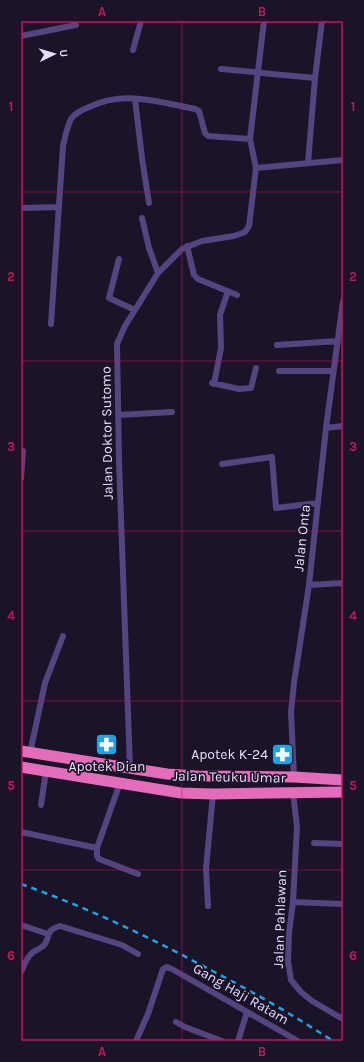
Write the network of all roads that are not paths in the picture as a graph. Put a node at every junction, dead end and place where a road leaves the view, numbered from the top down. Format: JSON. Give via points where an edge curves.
{"nodes":[{"id":1,"x":142,"y":21,"type":"edge"},
{"id":2,"x":264,"y":21,"type":"edge"},
{"id":3,"x":322,"y":21,"type":"edge"},
{"id":4,"x":76,"y":25,"type":"dead end"},
{"id":5,"x":21,"y":36,"type":"edge"},
{"id":6,"x":133,"y":50,"type":"dead end"},
{"id":7,"x":221,"y":69,"type":"dead end"},
{"id":8,"x":257,"y":73,"type":"junction"},
{"id":9,"x":315,"y":78,"type":"junction"},
{"id":10,"x":135,"y":99,"type":"junction"},
{"id":11,"x":250,"y":138,"type":"junction"},
{"id":12,"x":343,"y":160,"type":"edge"},
{"id":13,"x":308,"y":163,"type":"junction"},
{"id":14,"x":256,"y":168,"type":"junction"},
{"id":15,"x":149,"y":203,"type":"dead end"},
{"id":16,"x":59,"y":207,"type":"junction"},
{"id":17,"x":21,"y":208,"type":"edge"},
{"id":18,"x":142,"y":218,"type":"dead end"},
{"id":19,"x":187,"y":246,"type":"junction"},
{"id":20,"x":119,"y":259,"type":"dead end"},
{"id":21,"x":158,"y":273,"type":"junction"},
{"id":22,"x":228,"y":291,"type":"junction"},
{"id":23,"x":237,"y":295,"type":"dead end"},
{"id":24,"x":343,"y":301,"type":"edge"},
{"id":25,"x":135,"y":310,"type":"junction"},
{"id":26,"x":51,"y":324,"type":"dead end"},
{"id":27,"x":341,"y":328,"type":"edge"},
{"id":28,"x":338,"y":340,"type":"junction"},
{"id":29,"x":276,"y":344,"type":"dead end"},
{"id":30,"x":256,"y":368,"type":"dead end"},
{"id":31,"x":333,"y":371,"type":"junction"},
{"id":32,"x":280,"y":372,"type":"dead end"},
{"id":33,"x":172,"y":412,"type":"dead end"},
{"id":34,"x":118,"y":415,"type":"junction"},
{"id":35,"x":343,"y":426,"type":"edge"},
{"id":36,"x":326,"y":428,"type":"junction"},
{"id":37,"x":23,"y":451,"type":"dead end"},
{"id":38,"x":222,"y":464,"type":"dead end"},
{"id":39,"x":21,"y":478,"type":"edge"},
{"id":40,"x":318,"y":503,"type":"junction"},
{"id":41,"x":343,"y":583,"type":"edge"},
{"id":42,"x":309,"y":585,"type":"junction"},
{"id":43,"x":63,"y":636,"type":"dead end"},
{"id":44,"x":25,"y":752,"type":"edge"},
{"id":45,"x":21,"y":767,"type":"edge"},
{"id":46,"x":130,"y":769,"type":"junction"},
{"id":47,"x":46,"y":771,"type":"junction"},
{"id":48,"x":294,"y":777,"type":"junction"},
{"id":49,"x":343,"y":780,"type":"edge"},
{"id":50,"x":120,"y":783,"type":"junction"},
{"id":51,"x":343,"y":792,"type":"edge"},
{"id":52,"x":293,"y":793,"type":"junction"},
{"id":53,"x":213,"y":794,"type":"junction"},
{"id":54,"x":41,"y":805,"type":"dead end"},
{"id":55,"x":21,"y":832,"type":"edge"},
{"id":56,"x":314,"y":843,"type":"dead end"},
{"id":57,"x":343,"y":844,"type":"edge"},
{"id":58,"x":98,"y":848,"type":"junction"},
{"id":59,"x":138,"y":874,"type":"dead end"},
{"id":60,"x":293,"y":902,"type":"junction"},
{"id":61,"x":343,"y":904,"type":"edge"},
{"id":62,"x":208,"y":906,"type":"dead end"},
{"id":63,"x":21,"y":924,"type":"edge"},
{"id":64,"x":48,"y":934,"type":"junction"},
{"id":65,"x":138,"y":954,"type":"dead end"},
{"id":66,"x":159,"y":964,"type":"dead end"},
{"id":67,"x":170,"y":968,"type":"junction"},
{"id":68,"x":21,"y":972,"type":"edge"},
{"id":69,"x":247,"y":1012,"type":"junction"},
{"id":70,"x":343,"y":1019,"type":"edge"},
{"id":71,"x":176,"y":1022,"type":"dead end"},
{"id":72,"x":136,"y":1041,"type":"edge"},
{"id":73,"x":222,"y":1041,"type":"edge"},
{"id":74,"x":238,"y":1041,"type":"edge"},
{"id":75,"x":298,"y":1041,"type":"edge"}],
"edges":[{"from":1,"to":6,"type":"street"},
{"from":2,"to":8,"type":"street"},
{"from":3,"to":9,"type":"street"},
{"from":4,"to":5,"type":"street"},
{"from":7,"to":8,"type":"street"},
{"from":8,"to":9,"type":"street"},
{"from":8,"to":11,"type":"street"},
{"from":9,"to":13,"type":"street"},
{"from":10,"to":11,"type":"street","via":[[153,100],[199,111],[208,136]]},
{"from":10,"to":15,"type":"street"},
{"from":10,"to":16,"type":"street","via":[[105,100],[76,113],[66,132],[63,146]]},
{"from":11,"to":14,"type":"street"},
{"from":12,"to":13,"type":"street"},
{"from":13,"to":14,"type":"street"},
{"from":14,"to":19,"type":"street","name":"Jalan Doktor Sutomo","via":[[250,218],[245,232],[202,240]]},
{"from":16,"to":17,"type":"street"},
{"from":16,"to":26,"type":"street"},
{"from":18,"to":21,"type":"street"},
{"from":19,"to":21,"type":"street","name":"Jalan Doktor Sutomo"},
{"from":19,"to":22,"type":"street","via":[[194,275]]},
{"from":20,"to":25,"type":"street","via":[[109,298]]},
{"from":21,"to":25,"type":"street","name":"Jalan Doktor Sutomo"},
{"from":22,"to":23,"type":"street"},
{"from":22,"to":30,"type":"street","via":[[220,315],[221,348],[212,384],[239,389],[251,388]]},
{"from":24,"to":27,"type":"street","name":"Jalan Onta"},
{"from":25,"to":34,"type":"street","name":"Jalan Doktor Sutomo","via":[[117,344]]},
{"from":27,"to":28,"type":"street","name":"Jalan Onta"},
{"from":28,"to":29,"type":"street"},
{"from":28,"to":31,"type":"street","name":"Jalan Onta"},
{"from":31,"to":32,"type":"street"},
{"from":31,"to":36,"type":"street","name":"Jalan Onta"},
{"from":33,"to":34,"type":"street"},
{"from":34,"to":46,"type":"street","name":"Jalan Doktor Sutomo"},
{"from":35,"to":36,"type":"street"},
{"from":36,"to":40,"type":"street","name":"Jalan Onta"},
{"from":37,"to":39,"type":"street"},
{"from":38,"to":40,"type":"street","via":[[272,457],[276,508]]},
{"from":40,"to":42,"type":"street","name":"Jalan Onta"},
{"from":41,"to":42,"type":"street"},
{"from":42,"to":48,"type":"street","name":"Jalan Onta","via":[[291,712]]},
{"from":43,"to":44,"type":"street","via":[[45,683]]},
{"from":44,"to":46,"type":"highway","name":"Jalan Teuku Umar"},
{"from":45,"to":47,"type":"highway","name":"Jalan Teuku Umar"},
{"from":46,"to":48,"type":"highway","name":"Jalan Teuku Umar","via":[[196,776]]},
{"from":47,"to":50,"type":"highway","name":"Jalan Teuku Umar"},
{"from":47,"to":54,"type":"street"},
{"from":48,"to":49,"type":"highway","name":"Jalan Teuku Umar"},
{"from":50,"to":53,"type":"highway","name":"Jalan Teuku Umar","via":[[181,793]]},
{"from":50,"to":58,"type":"street"},
{"from":51,"to":52,"type":"highway","name":"Jalan Teuku Umar"},
{"from":52,"to":53,"type":"highway","name":"Jalan Teuku Umar"},
{"from":52,"to":60,"type":"street","name":"Jalan Pahlawan","via":[[297,826]]},
{"from":53,"to":62,"type":"street","via":[[206,869]]},
{"from":55,"to":58,"type":"street"},
{"from":56,"to":57,"type":"street"},
{"from":58,"to":59,"type":"street","via":[[99,859]]},
{"from":60,"to":61,"type":"street"},
{"from":60,"to":70,"type":"street","name":"Jalan Pahlawan","via":[[289,934],[290,980],[301,992]]},
{"from":63,"to":64,"type":"street"},
{"from":64,"to":65,"type":"street","via":[[60,926],[122,945]]},
{"from":64,"to":68,"type":"street","via":[[45,944],[32,953]]},
{"from":66,"to":67,"type":"street","name":"Gang Haji Ratam"},
{"from":67,"to":69,"type":"street","name":"Gang Haji Ratam"},
{"from":67,"to":72,"type":"street","via":[[163,969]]},
{"from":69,"to":74,"type":"street"},
{"from":69,"to":75,"type":"street","name":"Gang Haji Ratam"},
{"from":71,"to":73,"type":"street"}]}
